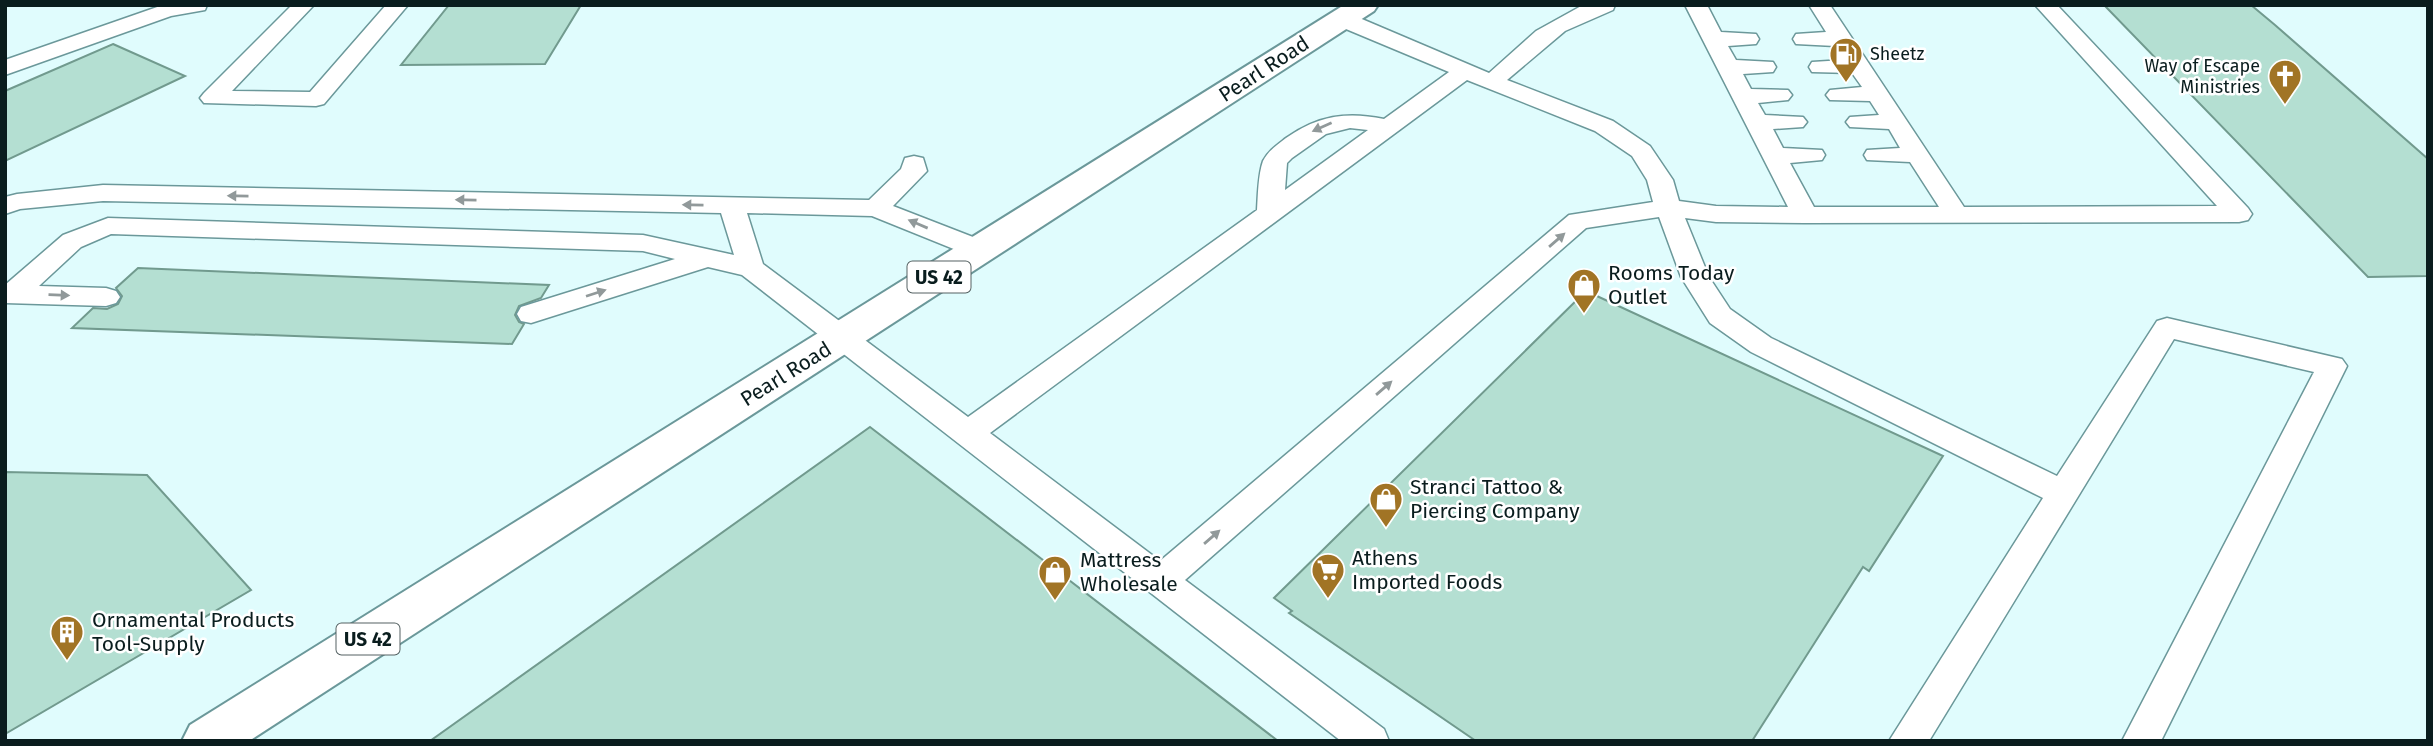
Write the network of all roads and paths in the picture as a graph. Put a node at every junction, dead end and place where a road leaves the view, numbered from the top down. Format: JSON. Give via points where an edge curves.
{"nodes":[{"id":1,"x":197,"y":5,"type":"edge"},
{"id":2,"x":304,"y":5,"type":"edge"},
{"id":3,"x":398,"y":5,"type":"edge"},
{"id":4,"x":1605,"y":5,"type":"edge"},
{"id":5,"x":1696,"y":5,"type":"edge"},
{"id":6,"x":1819,"y":5,"type":"edge"},
{"id":7,"x":2045,"y":5,"type":"edge"},
{"id":8,"x":1353,"y":12,"type":"edge"},
{"id":9,"x":1714,"y":38,"type":"junction"},
{"id":10,"x":1748,"y":39,"type":"dead end"},
{"id":11,"x":1804,"y":39,"type":"dead end"},
{"id":12,"x":1840,"y":39,"type":"junction"},
{"id":13,"x":1820,"y":66,"type":"dead end"},
{"id":14,"x":1859,"y":66,"type":"junction"},
{"id":15,"x":1728,"y":67,"type":"junction"},
{"id":16,"x":1765,"y":67,"type":"dead end"},
{"id":17,"x":5,"y":68,"type":"edge"},
{"id":18,"x":1465,"y":71,"type":"junction"},
{"id":19,"x":1492,"y":82,"type":"junction"},
{"id":20,"x":1878,"y":94,"type":"junction"},
{"id":21,"x":1780,"y":95,"type":"dead end"},
{"id":22,"x":1838,"y":95,"type":"dead end"},
{"id":23,"x":1743,"y":96,"type":"junction"},
{"id":24,"x":1757,"y":122,"type":"junction"},
{"id":25,"x":1795,"y":122,"type":"dead end"},
{"id":26,"x":1858,"y":122,"type":"dead end"},
{"id":27,"x":1896,"y":122,"type":"junction"},
{"id":28,"x":1389,"y":127,"type":"junction"},
{"id":29,"x":1813,"y":155,"type":"dead end"},
{"id":30,"x":1876,"y":155,"type":"dead end"},
{"id":31,"x":1917,"y":155,"type":"junction"},
{"id":32,"x":1775,"y":156,"type":"junction"},
{"id":33,"x":914,"y":163,"type":"dead end"},
{"id":34,"x":5,"y":206,"type":"edge"},
{"id":35,"x":732,"y":206,"type":"junction"},
{"id":36,"x":876,"y":208,"type":"junction"},
{"id":37,"x":1668,"y":208,"type":"junction"},
{"id":38,"x":1269,"y":215,"type":"junction"},
{"id":39,"x":1805,"y":215,"type":"junction"},
{"id":40,"x":1957,"y":215,"type":"junction"},
{"id":41,"x":981,"y":250,"type":"junction"},
{"id":42,"x":706,"y":258,"type":"junction"},
{"id":43,"x":751,"y":268,"type":"junction"},
{"id":44,"x":9,"y":294,"type":"edge"},
{"id":45,"x":106,"y":297,"type":"dead end"},
{"id":46,"x":531,"y":314,"type":"dead end"},
{"id":47,"x":842,"y":339,"type":"junction"},
{"id":48,"x":967,"y":434,"type":"junction"},
{"id":49,"x":2063,"y":494,"type":"junction"},
{"id":50,"x":1160,"y":582,"type":"junction"},
{"id":51,"x":207,"y":741,"type":"edge"},
{"id":52,"x":1370,"y":741,"type":"edge"},
{"id":53,"x":1908,"y":741,"type":"edge"},
{"id":54,"x":2141,"y":741,"type":"edge"}],
"edges":[{"from":1,"to":17,"type":"lane","via":[[166,11]]},
{"from":2,"to":3,"type":"lane","via":[[212,98],[316,99]]},
{"from":4,"to":19,"type":"lane","via":[[1581,11],[1553,27]]},
{"from":5,"to":9,"type":"lane"},
{"from":6,"to":12,"type":"lane"},
{"from":7,"to":40,"type":"lane","via":[[2239,214]]},
{"from":8,"to":18,"type":"lane"},
{"from":8,"to":41,"type":"main road","name":"Pearl Road","number":"US 42"},
{"from":9,"to":10,"type":"lane"},
{"from":9,"to":15,"type":"lane"},
{"from":11,"to":12,"type":"lane"},
{"from":12,"to":14,"type":"lane"},
{"from":13,"to":14,"type":"lane"},
{"from":14,"to":20,"type":"lane"},
{"from":15,"to":16,"type":"lane"},
{"from":15,"to":23,"type":"lane"},
{"from":18,"to":19,"type":"lane"},
{"from":18,"to":28,"type":"lane"},
{"from":19,"to":37,"type":"lane","via":[[1604,126],[1642,151],[1660,180]]},
{"from":20,"to":22,"type":"lane"},
{"from":20,"to":27,"type":"lane"},
{"from":21,"to":23,"type":"lane"},
{"from":23,"to":24,"type":"lane"},
{"from":24,"to":25,"type":"lane"},
{"from":24,"to":32,"type":"lane"},
{"from":26,"to":27,"type":"lane"},
{"from":27,"to":31,"type":"lane"},
{"from":28,"to":38,"type":"lane"},
{"from":28,"to":38,"type":"lane","one_way":true,"via":[[1336,121],[1306,135],[1278,156]]},
{"from":29,"to":32,"type":"lane"},
{"from":30,"to":31,"type":"lane"},
{"from":31,"to":40,"type":"lane"},
{"from":32,"to":39,"type":"lane"},
{"from":33,"to":36,"type":"lane","via":[[914,170]]},
{"from":35,"to":34,"type":"lane","one_way":true,"via":[[103,193]]},
{"from":35,"to":36,"type":"lane"},
{"from":35,"to":43,"type":"lane"},
{"from":41,"to":36,"type":"lane","one_way":true},
{"from":37,"to":39,"type":"lane","via":[[1716,214]]},
{"from":37,"to":49,"type":"lane","via":[[1695,277],[1720,316],[1760,345]]},
{"from":50,"to":37,"type":"lane","one_way":true,"via":[[1578,221]]},
{"from":38,"to":48,"type":"lane"},
{"from":39,"to":40,"type":"lane"},
{"from":41,"to":47,"type":"main road","name":"Pearl Road","number":"US 42"},
{"from":42,"to":43,"type":"lane"},
{"from":42,"to":44,"type":"lane","via":[[643,243],[108,226],[72,241]]},
{"from":46,"to":42,"type":"lane","one_way":true},
{"from":43,"to":47,"type":"lane"},
{"from":44,"to":45,"type":"lane","one_way":true},
{"from":47,"to":48,"type":"lane"},
{"from":47,"to":51,"type":"main road","name":"Pearl Road","number":"US 42"},
{"from":48,"to":50,"type":"lane"},
{"from":49,"to":53,"type":"lane"},
{"from":49,"to":54,"type":"lane","via":[[2167,328],[2332,366]]},
{"from":50,"to":52,"type":"lane"}]}
